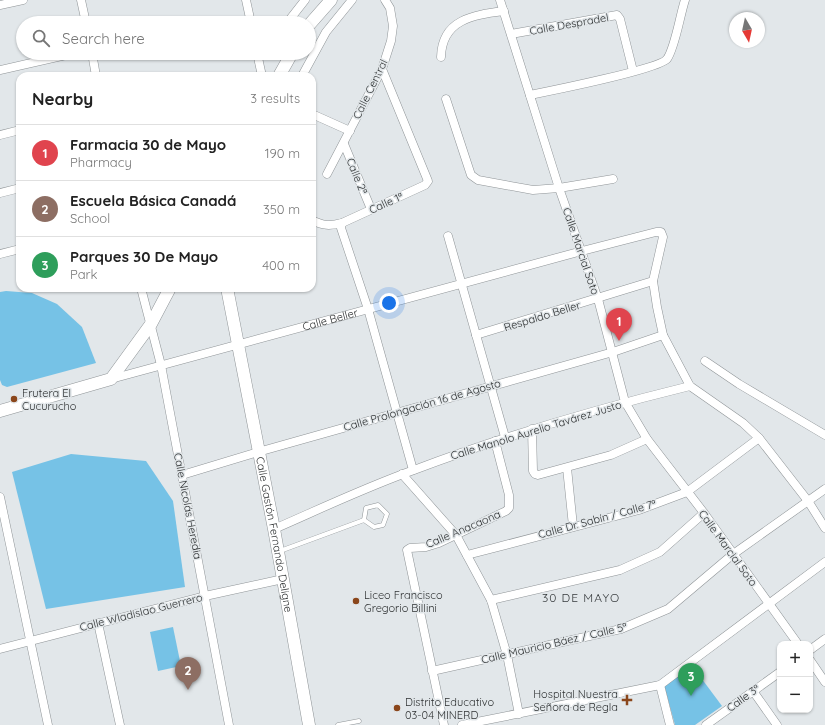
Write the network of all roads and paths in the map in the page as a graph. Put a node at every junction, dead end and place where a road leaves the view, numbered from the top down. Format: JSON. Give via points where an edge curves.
{"nodes":[{"id":1,"x":23,"y":0,"type":"edge"},
{"id":2,"x":81,"y":0,"type":"edge"},
{"id":3,"x":246,"y":0,"type":"edge"},
{"id":4,"x":305,"y":0,"type":"edge"},
{"id":5,"x":331,"y":0,"type":"edge"},
{"id":6,"x":352,"y":0,"type":"edge"},
{"id":7,"x":385,"y":0,"type":"edge"},
{"id":8,"x":500,"y":0,"type":"edge"},
{"id":9,"x":685,"y":0,"type":"edge"},
{"id":10,"x":0,"y":5,"type":"edge"},
{"id":11,"x":504,"y":11,"type":"junction"},
{"id":12,"x":84,"y":16,"type":"edge"},
{"id":13,"x":249,"y":16,"type":"edge"},
{"id":14,"x":292,"y":16,"type":"edge"},
{"id":15,"x":316,"y":17,"type":"edge"},
{"id":16,"x":511,"y":34,"type":"junction"},
{"id":17,"x":316,"y":50,"type":"edge"},
{"id":18,"x":441,"y":57,"type":"dead end"},
{"id":19,"x":44,"y":60,"type":"edge"},
{"id":20,"x":93,"y":60,"type":"edge"},
{"id":21,"x":260,"y":60,"type":"edge"},
{"id":22,"x":288,"y":60,"type":"edge"},
{"id":23,"x":311,"y":60,"type":"edge"},
{"id":24,"x":382,"y":69,"type":"junction"},
{"id":25,"x":0,"y":70,"type":"edge"},
{"id":26,"x":633,"y":71,"type":"junction"},
{"id":27,"x":95,"y":72,"type":"edge"},
{"id":28,"x":262,"y":72,"type":"edge"},
{"id":29,"x":281,"y":72,"type":"edge"},
{"id":30,"x":304,"y":72,"type":"edge"},
{"id":31,"x":530,"y":95,"type":"junction"},
{"id":32,"x":446,"y":99,"type":"dead end"},
{"id":33,"x":316,"y":116,"type":"edge"},
{"id":34,"x":16,"y":131,"type":"edge"},
{"id":35,"x":350,"y":131,"type":"junction"},
{"id":36,"x":0,"y":135,"type":"edge"},
{"id":37,"x":344,"y":144,"type":"junction"},
{"id":38,"x":327,"y":174,"type":"dead end"},
{"id":39,"x":614,"y":179,"type":"dead end"},
{"id":40,"x":559,"y":188,"type":"junction"},
{"id":41,"x":16,"y":189,"type":"edge"},
{"id":42,"x":0,"y":193,"type":"edge"},
{"id":43,"x":371,"y":209,"type":"junction"},
{"id":44,"x":316,"y":222,"type":"edge"},
{"id":45,"x":342,"y":223,"type":"junction"},
{"id":46,"x":448,"y":236,"type":"dead end"},
{"id":47,"x":16,"y":250,"type":"edge"},
{"id":48,"x":582,"y":251,"type":"junction"},
{"id":49,"x":0,"y":254,"type":"edge"},
{"id":50,"x":654,"y":281,"type":"junction"},
{"id":51,"x":461,"y":284,"type":"junction"},
{"id":52,"x":142,"y":292,"type":"edge"},
{"id":53,"x":168,"y":292,"type":"edge"},
{"id":54,"x":228,"y":292,"type":"edge"},
{"id":55,"x":598,"y":299,"type":"junction"},
{"id":56,"x":368,"y":309,"type":"junction"},
{"id":57,"x":151,"y":324,"type":"junction"},
{"id":58,"x":476,"y":335,"type":"junction"},
{"id":59,"x":663,"y":335,"type":"junction"},
{"id":60,"x":239,"y":344,"type":"junction"},
{"id":61,"x":613,"y":352,"type":"junction"},
{"id":62,"x":705,"y":361,"type":"dead end"},
{"id":63,"x":161,"y":366,"type":"junction"},
{"id":64,"x":111,"y":379,"type":"junction"},
{"id":65,"x":491,"y":386,"type":"junction"},
{"id":66,"x":690,"y":386,"type":"junction"},
{"id":67,"x":625,"y":402,"type":"junction"},
{"id":68,"x":0,"y":411,"type":"edge"},
{"id":69,"x":396,"y":413,"type":"junction"},
{"id":70,"x":532,"y":429,"type":"junction"},
{"id":71,"x":825,"y":434,"type":"edge"},
{"id":72,"x":505,"y":437,"type":"junction"},
{"id":73,"x":759,"y":438,"type":"junction"},
{"id":74,"x":647,"y":439,"type":"junction"},
{"id":75,"x":495,"y":441,"type":"junction"},
{"id":76,"x":258,"y":452,"type":"junction"},
{"id":77,"x":567,"y":468,"type":"junction"},
{"id":78,"x":413,"y":470,"type":"junction"},
{"id":79,"x":402,"y":474,"type":"junction"},
{"id":80,"x":182,"y":475,"type":"junction"},
{"id":81,"x":825,"y":489,"type":"edge"},
{"id":82,"x":687,"y":492,"type":"junction"},
{"id":83,"x":0,"y":498,"type":"edge"},
{"id":84,"x":808,"y":501,"type":"junction"},
{"id":85,"x":704,"y":513,"type":"junction"},
{"id":86,"x":364,"y":520,"type":"junction"},
{"id":87,"x":3,"y":525,"type":"edge"},
{"id":88,"x":573,"y":526,"type":"junction"},
{"id":89,"x":825,"y":528,"type":"edge"},
{"id":90,"x":274,"y":529,"type":"junction"},
{"id":91,"x":456,"y":535,"type":"junction"},
{"id":92,"x":278,"y":551,"type":"junction"},
{"id":93,"x":467,"y":555,"type":"junction"},
{"id":94,"x":732,"y":555,"type":"junction"},
{"id":95,"x":825,"y":562,"type":"edge"},
{"id":96,"x":283,"y":579,"type":"junction"},
{"id":97,"x":205,"y":596,"type":"junction"},
{"id":98,"x":491,"y":600,"type":"junction"},
{"id":99,"x":769,"y":604,"type":"junction"},
{"id":100,"x":98,"y":623,"type":"junction"},
{"id":101,"x":825,"y":639,"type":"edge"},
{"id":102,"x":31,"y":641,"type":"junction"},
{"id":103,"x":796,"y":641,"type":"edge"},
{"id":104,"x":813,"y":648,"type":"edge"},
{"id":105,"x":0,"y":649,"type":"edge"},
{"id":106,"x":507,"y":655,"type":"junction"},
{"id":107,"x":813,"y":664,"type":"edge"},
{"id":108,"x":432,"y":671,"type":"junction"},
{"id":109,"x":777,"y":674,"type":"edge"},
{"id":110,"x":825,"y":682,"type":"edge"},
{"id":111,"x":660,"y":685,"type":"junction"},
{"id":112,"x":753,"y":691,"type":"junction"},
{"id":113,"x":519,"y":714,"type":"junction"},
{"id":114,"x":359,"y":720,"type":"dead end"},
{"id":115,"x":501,"y":722,"type":"edge"},
{"id":116,"x":48,"y":725,"type":"edge"},
{"id":117,"x":120,"y":725,"type":"edge"},
{"id":118,"x":229,"y":725,"type":"edge"},
{"id":119,"x":309,"y":725,"type":"edge"},
{"id":120,"x":338,"y":725,"type":"edge"},
{"id":121,"x":444,"y":725,"type":"edge"},
{"id":122,"x":462,"y":725,"type":"edge"},
{"id":123,"x":670,"y":725,"type":"edge"},
{"id":124,"x":706,"y":725,"type":"edge"},
{"id":125,"x":777,"y":725,"type":"edge"}],
"edges":[{"from":1,"to":10,"type":"street"},
{"from":2,"to":12,"type":"street"},
{"from":3,"to":13,"type":"street"},
{"from":4,"to":14,"type":"street"},
{"from":5,"to":15,"type":"street"},
{"from":6,"to":17,"type":"street","via":[[326,32]]},
{"from":7,"to":24,"type":"street","name":"Calle Central","via":[[390,8],[393,26]]},
{"from":8,"to":11,"type":"street","name":"Calle Marcial Soto"},
{"from":9,"to":26,"type":"street","via":[[666,60]]},
{"from":11,"to":16,"type":"street","name":"Calle Marcial Soto"},
{"from":11,"to":18,"type":"street","via":[[465,18],[446,36]]},
{"from":16,"to":26,"type":"street","name":"Calle Despradel","via":[[617,15]]},
{"from":16,"to":31,"type":"street","name":"Calle Marcial Soto"},
{"from":19,"to":25,"type":"street"},
{"from":20,"to":27,"type":"street"},
{"from":21,"to":28,"type":"street"},
{"from":22,"to":29,"type":"street"},
{"from":23,"to":30,"type":"street"},
{"from":24,"to":35,"type":"street","name":"Calle Central"},
{"from":24,"to":43,"type":"street","name":"Calle 1ª","via":[[428,181],[425,185]]},
{"from":26,"to":31,"type":"street"},
{"from":31,"to":40,"type":"street","name":"Calle Marcial Soto"},
{"from":32,"to":40,"type":"street","via":[[471,175],[478,180],[533,190]]},
{"from":33,"to":35,"type":"street"},
{"from":34,"to":36,"type":"street"},
{"from":35,"to":37,"type":"street","name":"Calle Central"},
{"from":37,"to":38,"type":"street","name":"Calle Central"},
{"from":37,"to":43,"type":"street","name":"Calle 2ª"},
{"from":39,"to":40,"type":"street"},
{"from":40,"to":48,"type":"street","name":"Calle Marcial Soto"},
{"from":41,"to":42,"type":"street"},
{"from":43,"to":45,"type":"street","name":"Calle 1ª"},
{"from":44,"to":45,"type":"street","name":"Calle 1ª","via":[[329,226]]},
{"from":45,"to":56,"type":"street","via":[[341,228]]},
{"from":46,"to":51,"type":"street"},
{"from":47,"to":49,"type":"street"},
{"from":48,"to":50,"type":"street","name":"Calle Beller","via":[[661,232],[663,237]]},
{"from":48,"to":51,"type":"street","name":"Calle Beller"},
{"from":48,"to":55,"type":"street","name":"Calle Marcial Soto"},
{"from":50,"to":55,"type":"street","name":"Respaldo Beller"},
{"from":50,"to":59,"type":"street"},
{"from":51,"to":56,"type":"street","name":"Calle Beller"},
{"from":51,"to":58,"type":"street"},
{"from":52,"to":57,"type":"street","name":"Calle Nicolás Heredia"},
{"from":53,"to":57,"type":"street"},
{"from":54,"to":60,"type":"street","name":"Calle Gastón Fernando Deligne"},
{"from":55,"to":58,"type":"street","name":"Respaldo Beller"},
{"from":55,"to":61,"type":"street","name":"Calle Marcial Soto"},
{"from":56,"to":60,"type":"street","name":"Calle Beller"},
{"from":56,"to":69,"type":"street"},
{"from":57,"to":63,"type":"street","name":"Calle Nicolás Heredia"},
{"from":57,"to":64,"type":"street"},
{"from":58,"to":65,"type":"street"},
{"from":59,"to":61,"type":"street","name":"Calle Prolongación 16 de Agosto"},
{"from":59,"to":66,"type":"street"},
{"from":60,"to":63,"type":"street","name":"Calle Beller"},
{"from":60,"to":76,"type":"street","name":"Calle Gastón Fernando Deligne"},
{"from":61,"to":65,"type":"street","name":"Calle Prolongación 16 de Agosto"},
{"from":61,"to":67,"type":"street","name":"Calle Marcial Soto"},
{"from":62,"to":71,"type":"street"},
{"from":63,"to":64,"type":"street","name":"Calle Beller"},
{"from":63,"to":80,"type":"street","name":"Calle Nicolás Heredia"},
{"from":64,"to":68,"type":"street","name":"Calle Beller"},
{"from":65,"to":69,"type":"street","name":"Calle Prolongación 16 de Agosto"},
{"from":65,"to":72,"type":"street"},
{"from":66,"to":67,"type":"street","name":"Calle Manolo Aurelio Tavárez Justo"},
{"from":66,"to":73,"type":"street","via":[[743,423]]},
{"from":67,"to":70,"type":"street","name":"Calle Manolo Aurelio Tavárez Justo"},
{"from":67,"to":74,"type":"street","name":"Calle Marcial Soto"},
{"from":69,"to":76,"type":"street","name":"Calle Prolongación 16 de Agosto"},
{"from":69,"to":78,"type":"street"},
{"from":70,"to":72,"type":"street","name":"Calle Manolo Aurelio Tavárez Justo"},
{"from":70,"to":77,"type":"street","via":[[534,474]]},
{"from":72,"to":75,"type":"street","name":"Calle Manolo Aurelio Tavárez Justo"},
{"from":73,"to":82,"type":"street","name":"Calle Dr. Sabín / Calle 7ª"},
{"from":73,"to":84,"type":"street"},
{"from":74,"to":77,"type":"street","via":[[611,455]]},
{"from":74,"to":82,"type":"street","name":"Calle Marcial Soto"},
{"from":75,"to":78,"type":"street","name":"Calle Manolo Aurelio Tavárez Justo"},
{"from":75,"to":91,"type":"street","name":"Calle Anacaona","via":[[509,495],[509,508]]},
{"from":76,"to":80,"type":"street","name":"Calle Prolongación 16 de Agosto"},
{"from":76,"to":90,"type":"street","name":"Calle Gastón Fernando Deligne"},
{"from":77,"to":88,"type":"street"},
{"from":78,"to":79,"type":"street","name":"Calle Manolo Aurelio Tavárez Justo"},
{"from":79,"to":90,"type":"street","name":"Calle Manolo Aurelio Tavárez Justo"},
{"from":79,"to":91,"type":"street"},
{"from":80,"to":97,"type":"street","name":"Calle Nicolás Heredia"},
{"from":81,"to":84,"type":"street","name":"Calle Mauricio Báez / Calle 5ª"},
{"from":82,"to":85,"type":"street","name":"Calle Marcial Soto"},
{"from":82,"to":88,"type":"street","name":"Calle Dr. Sabín / Calle 7ª","via":[[639,510]]},
{"from":83,"to":87,"type":"street"},
{"from":84,"to":89,"type":"street"},
{"from":84,"to":94,"type":"street","name":"Calle Mauricio Báez / Calle 5ª"},
{"from":85,"to":94,"type":"street","name":"Calle Marcial Soto"},
{"from":85,"to":98,"type":"street","via":[[660,552],[620,570]]},
{"from":86,"to":86,"type":"lane","via":[[374,527],[383,525],[386,514],[378,505],[366,508]]},
{"from":86,"to":92,"type":"lane"},
{"from":87,"to":102,"type":"street"},
{"from":88,"to":93,"type":"street","name":"Calle Dr. Sabín / Calle 7ª"},
{"from":90,"to":92,"type":"street","name":"Calle Gastón Fernando Deligne"},
{"from":91,"to":93,"type":"street"},
{"from":91,"to":108,"type":"street","name":"Calle Anacaona","via":[[426,547],[407,550]]},
{"from":92,"to":96,"type":"street","name":"Calle Gastón Fernando Deligne"},
{"from":93,"to":98,"type":"street"},
{"from":94,"to":99,"type":"street","name":"Calle Marcial Soto"},
{"from":94,"to":106,"type":"street","name":"Calle Mauricio Báez / Calle 5ª","via":[[668,609],[621,629]]},
{"from":95,"to":99,"type":"street"},
{"from":96,"to":97,"type":"street","name":"Calle Wladislao Guerrero"},
{"from":96,"to":119,"type":"street","name":"Calle Gastón Fernando Deligne"},
{"from":97,"to":100,"type":"street","name":"Calle Wladislao Guerrero"},
{"from":97,"to":118,"type":"street","name":"Calle Nicolás Heredia"},
{"from":98,"to":106,"type":"street"},
{"from":99,"to":103,"type":"street","name":"Calle Marcial Soto"},
{"from":99,"to":111,"type":"street"},
{"from":100,"to":102,"type":"street","name":"Calle Wladislao Guerrero"},
{"from":100,"to":117,"type":"street"},
{"from":101,"to":104,"type":"street"},
{"from":102,"to":105,"type":"street","name":"Calle Wladislao Guerrero"},
{"from":102,"to":116,"type":"street"},
{"from":106,"to":108,"type":"street","name":"Calle Mauricio Báez / Calle 5ª"},
{"from":106,"to":113,"type":"street"},
{"from":107,"to":110,"type":"street"},
{"from":108,"to":121,"type":"street","name":"Calle Anacaona"},
{"from":109,"to":112,"type":"street","name":"Calle 3ª"},
{"from":111,"to":113,"type":"street"},
{"from":111,"to":123,"type":"street"},
{"from":112,"to":124,"type":"street","name":"Calle 3ª"},
{"from":112,"to":125,"type":"street"},
{"from":113,"to":115,"type":"street"},
{"from":114,"to":120,"type":"lane"},
{"from":115,"to":122,"type":"street"}]}
